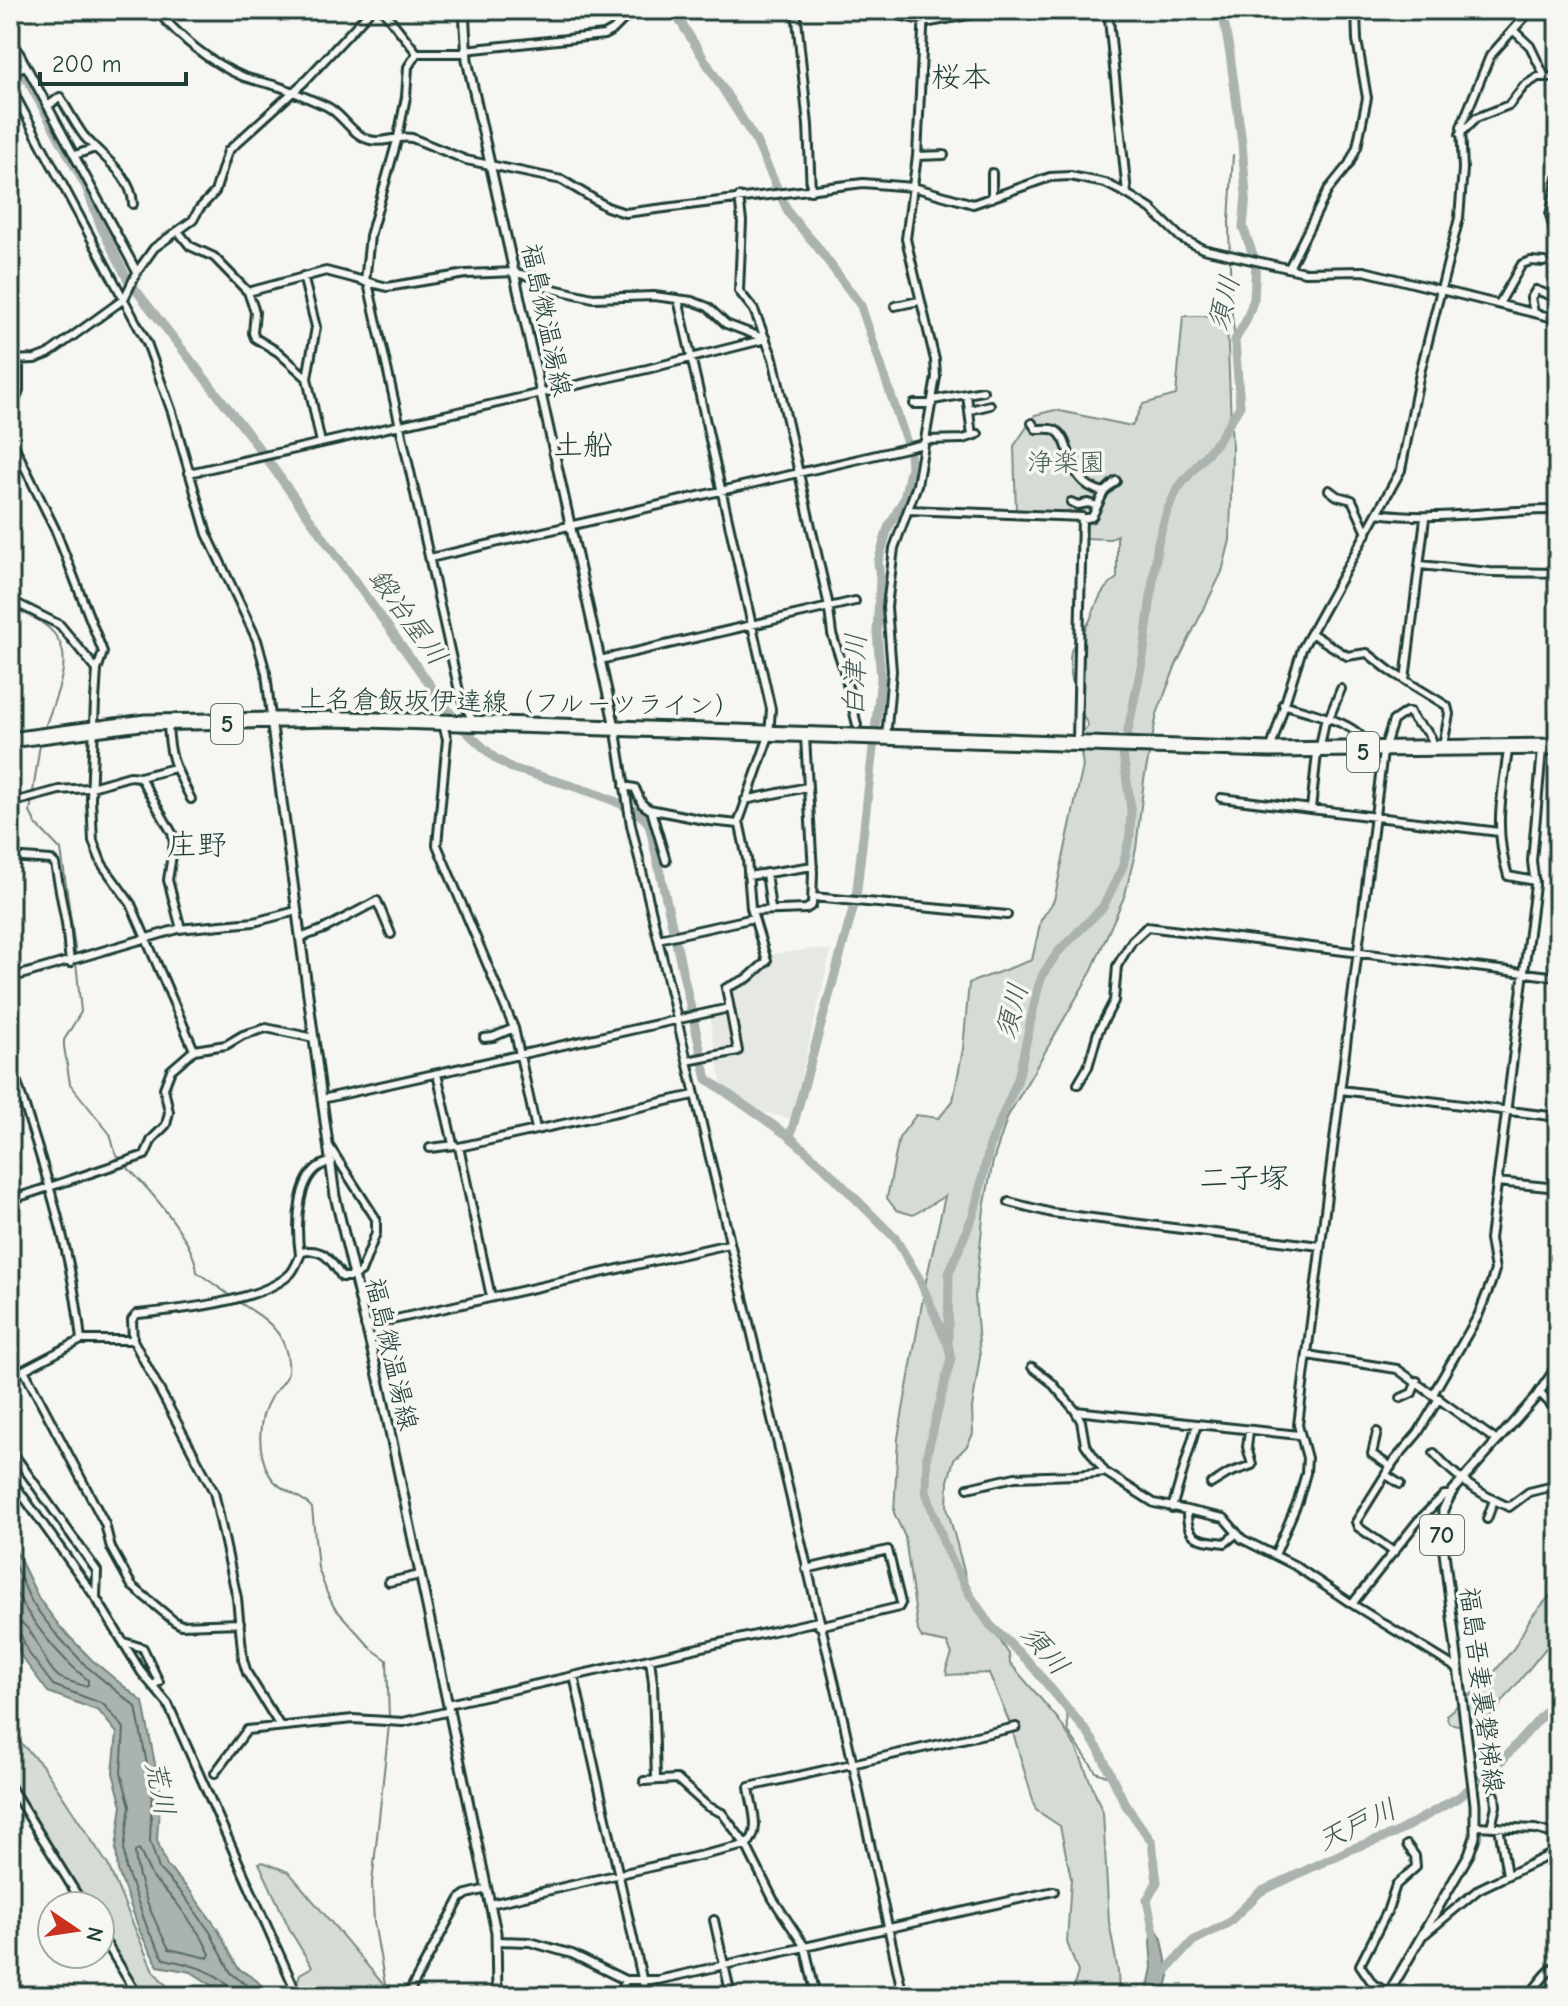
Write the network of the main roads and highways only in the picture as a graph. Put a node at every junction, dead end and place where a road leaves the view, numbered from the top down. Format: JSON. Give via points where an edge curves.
{"nodes":[{"id":1,"x":464,"y":10,"type":"edge"},
{"id":2,"x":272,"y":720,"type":"junction"},
{"id":3,"x":615,"y":728,"type":"junction"},
{"id":4,"x":95,"y":729,"type":"junction"},
{"id":5,"x":770,"y":732,"type":"junction"},
{"id":6,"x":857,"y":732,"type":"junction"},
{"id":7,"x":884,"y":736,"type":"junction"},
{"id":8,"x":10,"y":740,"type":"edge"},
{"id":9,"x":1107,"y":744,"type":"junction"},
{"id":10,"x":1556,"y":746,"type":"edge"},
{"id":11,"x":1384,"y":749,"type":"junction"},
{"id":12,"x":1318,"y":750,"type":"junction"},
{"id":13,"x":1557,"y":1362,"type":"edge"},
{"id":14,"x":1388,"y":1994,"type":"edge"},
{"id":15,"x":497,"y":1996,"type":"edge"}],
"edges":[{"from":1,"to":3,"type":"main road","name":"福島微温湯線","via":[[466,52]]},
{"from":2,"to":3,"type":"main road","name":"上名倉飯坂伊達線（フルーツライン）","number":"5"},
{"from":2,"to":4,"type":"main road","name":"上名倉飯坂伊達線（フルーツライン）","number":"5"},
{"from":2,"to":4,"type":"main road","name":"上名倉飯坂伊達線（フルーツライン）","number":"5","via":[[145,719]]},
{"from":2,"to":15,"type":"main road","name":"福島微温湯線","via":[[341,1231],[487,1889],[497,1941]]},
{"from":3,"to":5,"type":"main road","name":"上名倉飯坂伊達線（フルーツライン）","number":"5"},
{"from":4,"to":8,"type":"main road","name":"上名倉飯坂伊達線（フルーツライン）","number":"5"},
{"from":5,"to":6,"type":"main road","name":"上名倉飯坂伊達線（フルーツライン）","number":"5"},
{"from":5,"to":6,"type":"main road","name":"上名倉飯坂伊達線（フルーツライン）","number":"5","via":[[805,737]]},
{"from":6,"to":7,"type":"main road","name":"上名倉飯坂伊達線（フルーツライン）","number":"5"},
{"from":7,"to":9,"type":"main road","name":"上名倉飯坂伊達線（フルーツライン）","number":"5"},
{"from":7,"to":9,"type":"main road","name":"上名倉飯坂伊達線（フルーツライン）","number":"5"},
{"from":9,"to":12,"type":"main road","name":"上名倉飯坂伊達線（フルーツライン）","number":"5"},
{"from":10,"to":11,"type":"main road","name":"上名倉飯坂伊達線（フルーツライン）","number":"5"},
{"from":10,"to":11,"type":"main road","name":"上名倉飯坂伊達線（フルーツライン）","number":"5","via":[[1508,751]]},
{"from":11,"to":12,"type":"main road","name":"上名倉飯坂伊達線（フルーツライン）","number":"5"},
{"from":11,"to":12,"type":"main road","name":"上名倉飯坂伊達線（フルーツライン）","number":"5"},
{"from":13,"to":14,"type":"main road","name":"福島吾妻裏磐梯線","number":"70","via":[[1539,1392],[1462,1480],[1443,1510],[1476,1826],[1469,1854]]}]}
